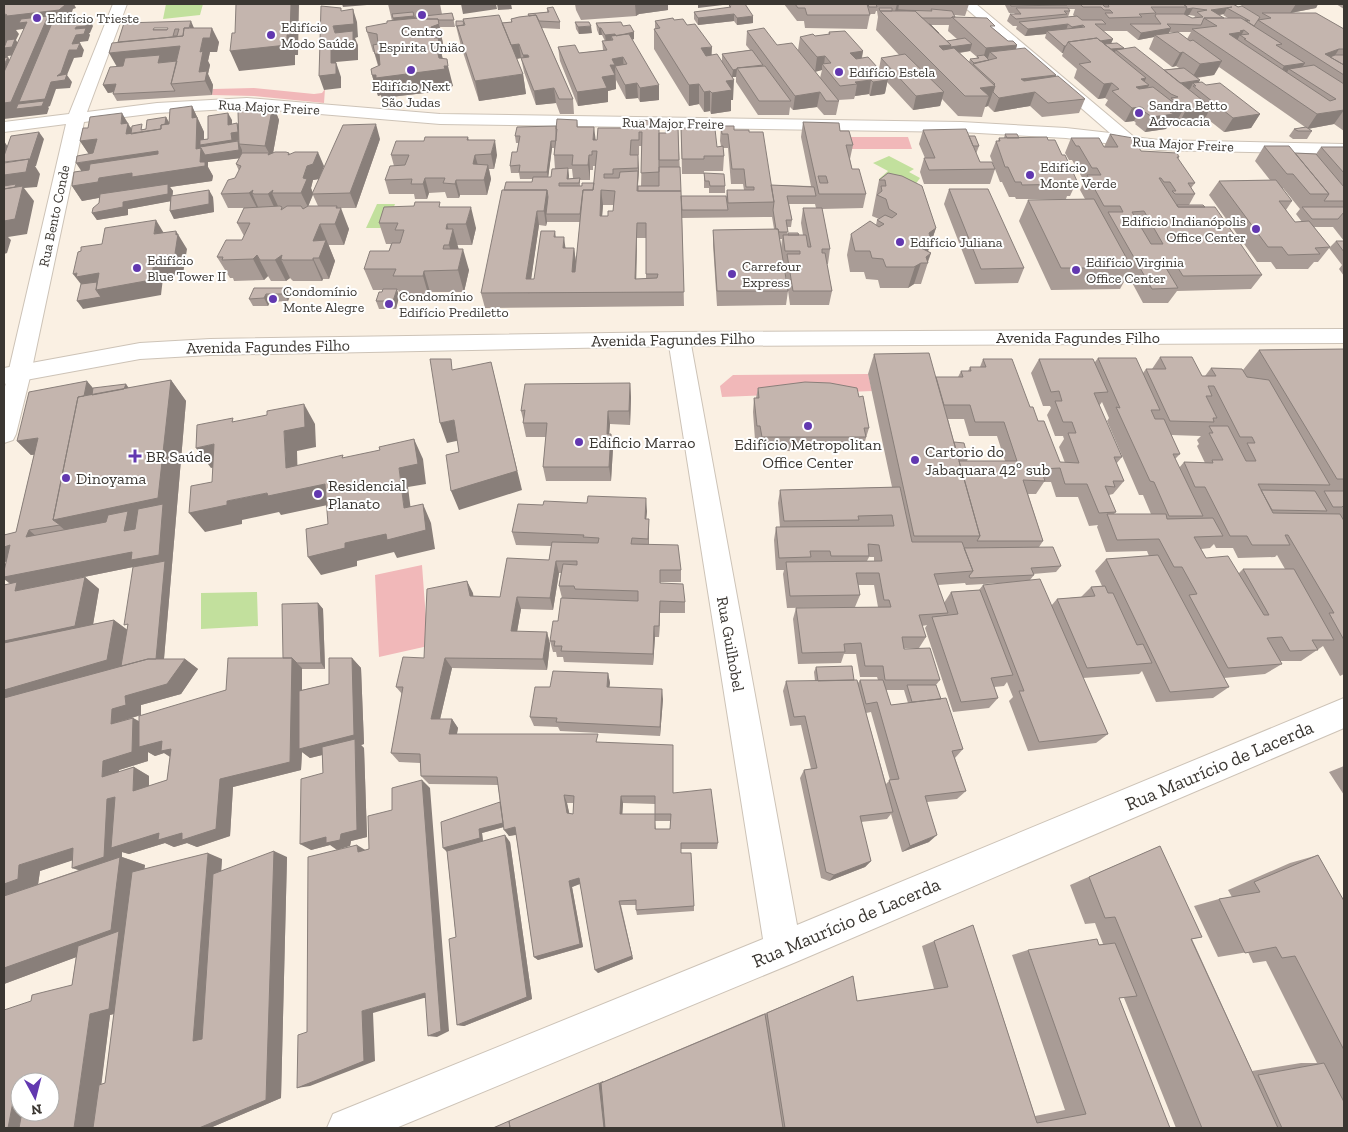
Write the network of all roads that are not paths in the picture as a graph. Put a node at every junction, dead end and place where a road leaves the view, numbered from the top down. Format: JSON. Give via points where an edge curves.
{"nodes":[{"id":1,"x":120,"y":4,"type":"edge"},
{"id":2,"x":968,"y":4,"type":"edge"},
{"id":3,"x":76,"y":118,"type":"junction"},
{"id":4,"x":4,"y":127,"type":"edge"},
{"id":5,"x":1130,"y":142,"type":"junction"},
{"id":6,"x":1344,"y":149,"type":"edge"},
{"id":7,"x":1344,"y":336,"type":"edge"},
{"id":8,"x":679,"y":338,"type":"junction"},
{"id":9,"x":12,"y":375,"type":"edge"},
{"id":10,"x":4,"y":434,"type":"edge"},
{"id":11,"x":1344,"y":713,"type":"edge"},
{"id":12,"x":783,"y":949,"type":"junction"},
{"id":13,"x":347,"y":1128,"type":"edge"}],
"edges":[{"from":1,"to":3,"type":"street","name":"Rua Bento Conde"},
{"from":2,"to":5,"type":"street"},
{"from":3,"to":4,"type":"street","name":"Rua Major Freire"},
{"from":3,"to":5,"type":"street","name":"Rua Major Freire","via":[[157,108],[247,103],[463,120],[970,127]]},
{"from":3,"to":9,"type":"street","name":"Rua Bento Conde"},
{"from":5,"to":6,"type":"street","name":"Rua Major Freire"},
{"from":7,"to":8,"type":"street","name":"Avenida Fagundes Filho"},
{"from":8,"to":9,"type":"street","name":"Avenida Fagundes Filho","via":[[210,347],[140,351]]},
{"from":8,"to":12,"type":"street","name":"Rua Guilhobel"},
{"from":9,"to":10,"type":"street","name":"Rua Bento Conde"},
{"from":11,"to":12,"type":"street","name":"Rua Maurício de Lacerda"},
{"from":12,"to":13,"type":"street","name":"Rua Maurício de Lacerda"}]}
